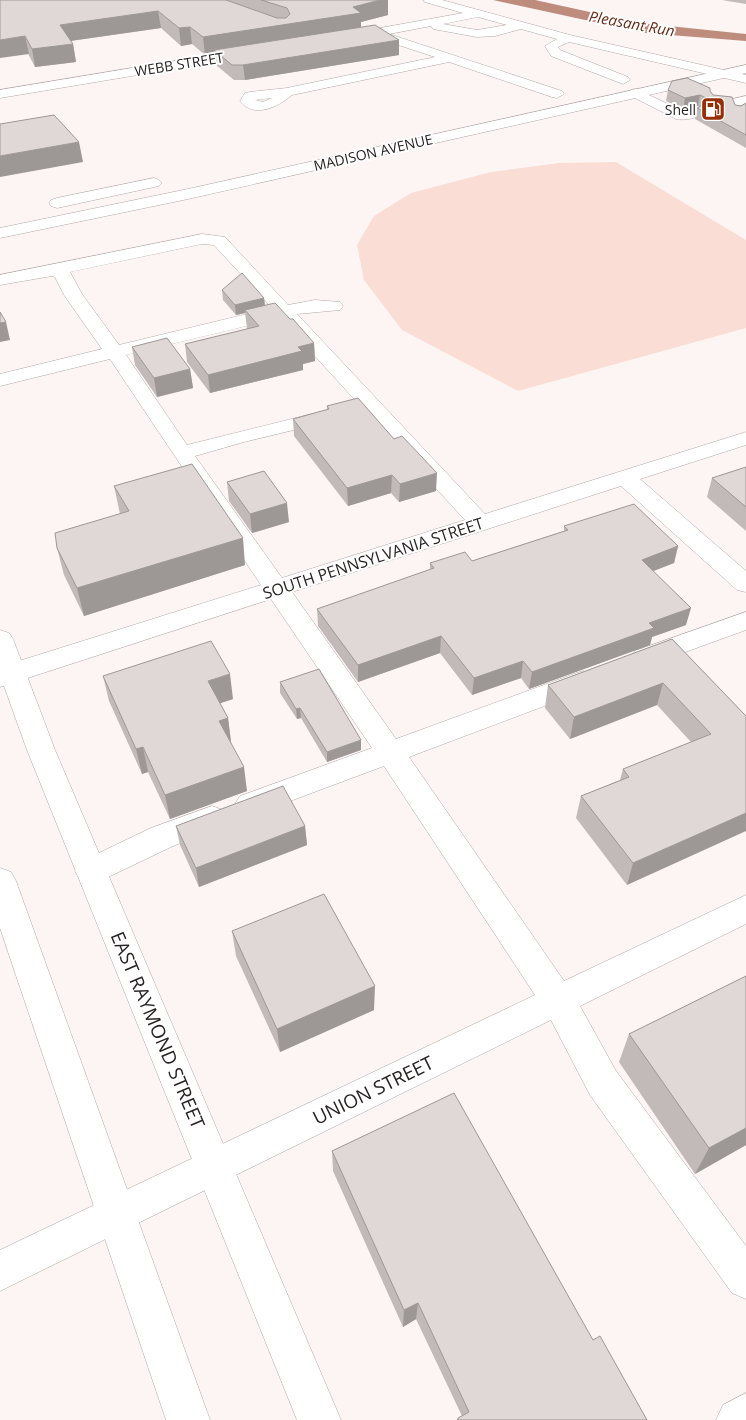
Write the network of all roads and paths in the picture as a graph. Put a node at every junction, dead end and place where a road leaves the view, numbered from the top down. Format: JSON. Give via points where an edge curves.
{"nodes":[{"id":1,"x":429,"y":0,"type":"edge"},
{"id":2,"x":477,"y":14,"type":"junction"},
{"id":3,"x":426,"y":24,"type":"junction"},
{"id":4,"x":518,"y":25,"type":"junction"},
{"id":5,"x":374,"y":33,"type":"junction"},
{"id":6,"x":568,"y":38,"type":"junction"},
{"id":7,"x":333,"y":40,"type":"edge"},
{"id":8,"x":265,"y":50,"type":"edge"},
{"id":9,"x":450,"y":58,"type":"junction"},
{"id":10,"x":713,"y":59,"type":"dead end"},
{"id":11,"x":686,"y":66,"type":"junction"},
{"id":12,"x":592,"y":68,"type":"junction"},
{"id":13,"x":746,"y":69,"type":"edge"},
{"id":14,"x":652,"y":73,"type":"dead end"},
{"id":15,"x":721,"y":74,"type":"junction"},
{"id":16,"x":746,"y":79,"type":"edge"},
{"id":17,"x":564,"y":85,"type":"junction"},
{"id":18,"x":597,"y":86,"type":"dead end"},
{"id":19,"x":287,"y":92,"type":"dead end"},
{"id":20,"x":636,"y":93,"type":"junction"},
{"id":21,"x":0,"y":94,"type":"edge"},
{"id":22,"x":528,"y":101,"type":"dead end"},
{"id":23,"x":694,"y":113,"type":"dead end"},
{"id":24,"x":171,"y":179,"type":"dead end"},
{"id":25,"x":44,"y":205,"type":"dead end"},
{"id":26,"x":0,"y":233,"type":"edge"},
{"id":27,"x":55,"y":270,"type":"junction"},
{"id":28,"x":0,"y":280,"type":"edge"},
{"id":29,"x":334,"y":306,"type":"dead end"},
{"id":30,"x":284,"y":311,"type":"junction"},
{"id":31,"x":114,"y":352,"type":"junction"},
{"id":32,"x":0,"y":380,"type":"edge"},
{"id":33,"x":372,"y":404,"type":"junction"},
{"id":34,"x":746,"y":438,"type":"edge"},
{"id":35,"x":182,"y":454,"type":"junction"},
{"id":36,"x":624,"y":477,"type":"junction"},
{"id":37,"x":481,"y":523,"type":"junction"},
{"id":38,"x":746,"y":584,"type":"edge"},
{"id":39,"x":276,"y":588,"type":"junction"},
{"id":40,"x":746,"y":621,"type":"edge"},
{"id":41,"x":0,"y":639,"type":"edge"},
{"id":42,"x":6,"y":675,"type":"edge"},
{"id":43,"x":390,"y":752,"type":"junction"},
{"id":44,"x":91,"y":871,"type":"junction"},
{"id":45,"x":0,"y":881,"type":"edge"},
{"id":46,"x":746,"y":909,"type":"edge"},
{"id":47,"x":6,"y":919,"type":"edge"},
{"id":48,"x":558,"y":1000,"type":"junction"},
{"id":49,"x":215,"y":1167,"type":"junction"},
{"id":50,"x":116,"y":1214,"type":"junction"},
{"id":51,"x":0,"y":1271,"type":"edge"},
{"id":52,"x":746,"y":1279,"type":"edge"},
{"id":53,"x":746,"y":1414,"type":"edge"},
{"id":54,"x":188,"y":1420,"type":"edge"},
{"id":55,"x":320,"y":1420,"type":"edge"},
{"id":56,"x":738,"y":1420,"type":"edge"}],
"edges":[{"from":1,"to":2,"type":"street"},
{"from":2,"to":3,"type":"street"},
{"from":2,"to":4,"type":"street"},
{"from":3,"to":4,"type":"street","via":[[479,35]]},
{"from":3,"to":5,"type":"street"},
{"from":4,"to":6,"type":"street"},
{"from":5,"to":7,"type":"street"},
{"from":5,"to":9,"type":"street"},
{"from":6,"to":11,"type":"street"},
{"from":6,"to":12,"type":"street","via":[[551,46],[555,54]]},
{"from":8,"to":21,"type":"street","name":"WEBB STREET"},
{"from":9,"to":17,"type":"street"},
{"from":9,"to":19,"type":"street"},
{"from":10,"to":11,"type":"street"},
{"from":11,"to":14,"type":"street"},
{"from":11,"to":15,"type":"street"},
{"from":12,"to":17,"type":"street"},
{"from":12,"to":18,"type":"street","via":[[629,78]]},
{"from":13,"to":15,"type":"street","name":"MADISON AVENUE"},
{"from":15,"to":16,"type":"street"},
{"from":15,"to":20,"type":"street","name":"MADISON AVENUE"},
{"from":17,"to":22,"type":"street"},
{"from":20,"to":23,"type":"street"},
{"from":20,"to":26,"type":"street","name":"MADISON AVENUE"},
{"from":24,"to":25,"type":"street"},
{"from":27,"to":28,"type":"street"},
{"from":27,"to":30,"type":"street","via":[[213,239],[219,241]]},
{"from":27,"to":31,"type":"street","via":[[62,274],[72,295]]},
{"from":29,"to":30,"type":"street","via":[[310,305]]},
{"from":30,"to":31,"type":"street"},
{"from":30,"to":33,"type":"street"},
{"from":31,"to":32,"type":"street"},
{"from":31,"to":35,"type":"street"},
{"from":33,"to":35,"type":"street"},
{"from":33,"to":37,"type":"street"},
{"from":34,"to":36,"type":"street","name":"SOUTH PENNSYLVANIA STREET"},
{"from":35,"to":39,"type":"street"},
{"from":36,"to":37,"type":"street","name":"SOUTH PENNSYLVANIA STREET"},
{"from":36,"to":38,"type":"street"},
{"from":37,"to":39,"type":"street","name":"SOUTH PENNSYLVANIA STREET"},
{"from":39,"to":42,"type":"street","name":"SOUTH PENNSYLVANIA STREET"},
{"from":39,"to":43,"type":"street"},
{"from":40,"to":43,"type":"street"},
{"from":41,"to":42,"type":"street","name":"EAST RAYMOND STREET"},
{"from":42,"to":44,"type":"street","name":"EAST RAYMOND STREET","via":[[42,750]]},
{"from":43,"to":44,"type":"street","via":[[162,837]]},
{"from":43,"to":48,"type":"street"},
{"from":44,"to":49,"type":"street","name":"EAST RAYMOND STREET"},
{"from":45,"to":47,"type":"street"},
{"from":46,"to":48,"type":"street","name":"UNION STREET"},
{"from":47,"to":50,"type":"street"},
{"from":48,"to":49,"type":"street","name":"UNION STREET"},
{"from":48,"to":52,"type":"street","via":[[603,1083]]},
{"from":49,"to":50,"type":"street","name":"UNION STREET"},
{"from":49,"to":55,"type":"street","name":"EAST RAYMOND STREET"},
{"from":50,"to":51,"type":"street","name":"UNION STREET"},
{"from":50,"to":54,"type":"street"},
{"from":53,"to":56,"type":"street"}]}
